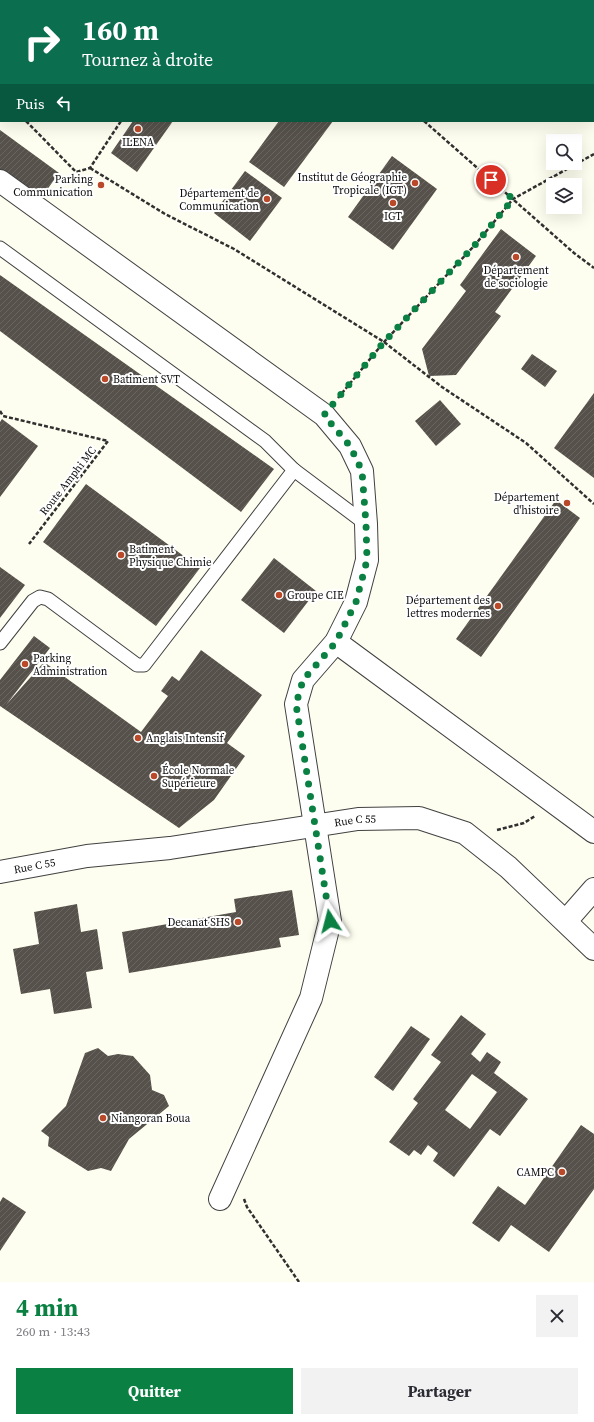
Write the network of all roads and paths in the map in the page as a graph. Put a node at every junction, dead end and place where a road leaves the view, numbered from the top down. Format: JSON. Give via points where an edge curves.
{"nodes":[{"id":1,"x":27,"y":122,"type":"edge"},
{"id":2,"x":120,"y":122,"type":"edge"},
{"id":3,"x":425,"y":122,"type":"edge"},
{"id":4,"x":594,"y":154,"type":"edge"},
{"id":5,"x":90,"y":168,"type":"junction"},
{"id":6,"x":0,"y":180,"type":"edge"},
{"id":7,"x":513,"y":199,"type":"junction"},
{"id":8,"x":0,"y":248,"type":"edge"},
{"id":9,"x":594,"y":268,"type":"edge"},
{"id":10,"x":384,"y":342,"type":"junction"},
{"id":11,"x":0,"y":411,"type":"edge"},
{"id":12,"x":324,"y":415,"type":"junction"},
{"id":13,"x":294,"y":470,"type":"junction"},
{"id":14,"x":594,"y":504,"type":"edge"},
{"id":15,"x":366,"y":524,"type":"junction"},
{"id":16,"x":29,"y":544,"type":"dead end"},
{"id":17,"x":336,"y":642,"type":"junction"},
{"id":18,"x":0,"y":643,"type":"edge"},
{"id":19,"x":554,"y":803,"type":"junction"},
{"id":20,"x":316,"y":827,"type":"junction"},
{"id":21,"x":594,"y":832,"type":"edge"},
{"id":22,"x":465,"y":833,"type":"junction"},
{"id":23,"x":0,"y":872,"type":"edge"},
{"id":24,"x":594,"y":889,"type":"edge"},
{"id":25,"x":566,"y":921,"type":"junction"},
{"id":26,"x":594,"y":949,"type":"edge"},
{"id":27,"x":233,"y":1169,"type":"junction"},
{"id":28,"x":220,"y":1199,"type":"dead end"},
{"id":29,"x":299,"y":1282,"type":"edge"}],
"edges":[{"from":1,"to":5,"type":"path","via":[[76,172]]},
{"from":2,"to":5,"type":"path"},
{"from":3,"to":7,"type":"path"},
{"from":4,"to":7,"type":"path"},
{"from":5,"to":10,"type":"path","via":[[165,214],[234,249]]},
{"from":6,"to":12,"type":"street"},
{"from":7,"to":9,"type":"path"},
{"from":7,"to":10,"type":"path","via":[[474,246]]},
{"from":8,"to":13,"type":"lane","via":[[264,441]]},
{"from":10,"to":12,"type":"path"},
{"from":10,"to":14,"type":"path","via":[[442,387],[526,443]]},
{"from":11,"to":16,"type":"path","name":"Route Amphi MC","via":[[3,416],[108,441]]},
{"from":12,"to":15,"type":"street","via":[[350,446],[362,471]]},
{"from":13,"to":15,"type":"lane"},
{"from":13,"to":18,"type":"lane","via":[[144,666],[137,665],[48,599],[40,597],[33,601]]},
{"from":15,"to":17,"type":"street","via":[[367,560],[356,602]]},
{"from":17,"to":19,"type":"street"},
{"from":17,"to":20,"type":"street","via":[[303,680],[296,704]]},
{"from":19,"to":21,"type":"street"},
{"from":19,"to":22,"type":"path","via":[[524,823],[490,832]]},
{"from":20,"to":22,"type":"street","name":"Rue C 55","via":[[358,819],[419,818]]},
{"from":20,"to":23,"type":"street","name":"Rue C 55","via":[[170,848],[87,856]]},
{"from":20,"to":27,"type":"street","via":[[330,921],[311,998]]},
{"from":22,"to":25,"type":"street","name":"Rue C 55","via":[[508,867]]},
{"from":24,"to":25,"type":"street"},
{"from":25,"to":26,"type":"street","name":"Rue C 55"},
{"from":27,"to":28,"type":"street"},
{"from":27,"to":29,"type":"path","via":[[247,1207]]}]}
